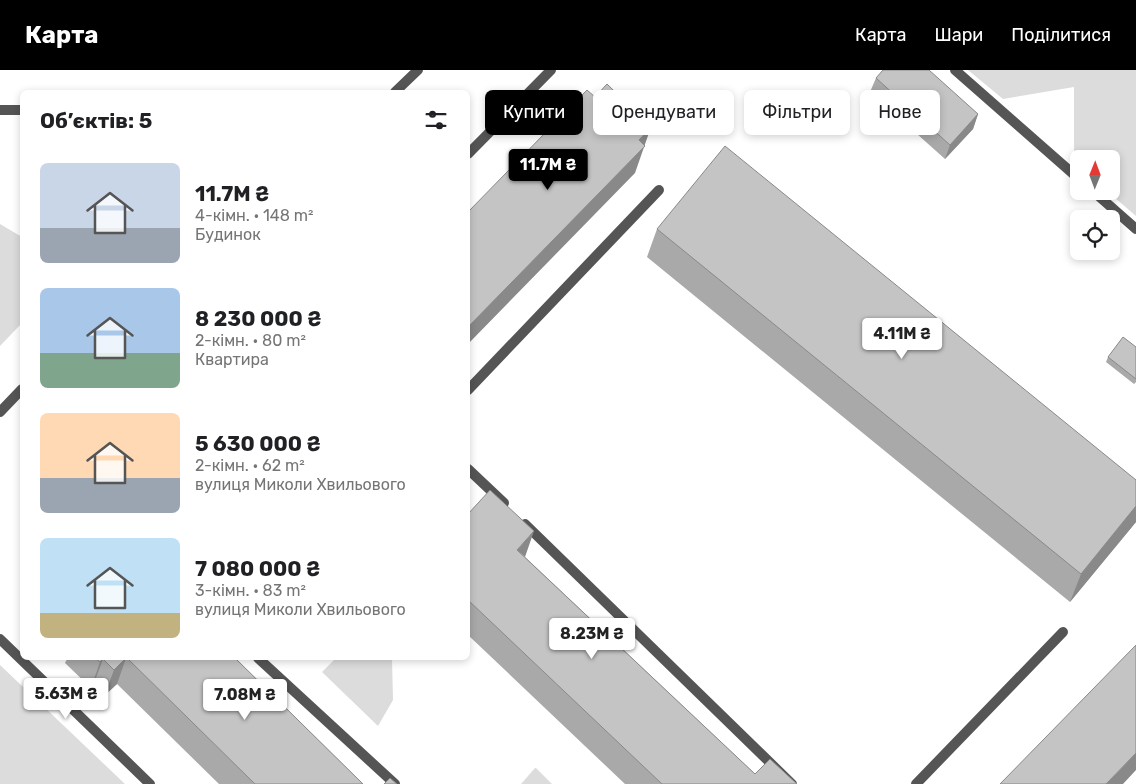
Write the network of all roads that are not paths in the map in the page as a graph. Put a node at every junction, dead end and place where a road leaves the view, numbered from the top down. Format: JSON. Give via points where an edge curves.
{"nodes":[{"id":1,"x":418,"y":70,"type":"edge"},
{"id":2,"x":551,"y":70,"type":"edge"},
{"id":3,"x":955,"y":70,"type":"edge"},
{"id":4,"x":397,"y":90,"type":"edge"},
{"id":5,"x":0,"y":110,"type":"edge"},
{"id":6,"x":20,"y":110,"type":"edge"},
{"id":7,"x":470,"y":152,"type":"edge"},
{"id":8,"x":1070,"y":171,"type":"edge"},
{"id":9,"x":659,"y":190,"type":"dead end"},
{"id":10,"x":1103,"y":200,"type":"edge"},
{"id":11,"x":1136,"y":229,"type":"edge"},
{"id":12,"x":470,"y":388,"type":"edge"},
{"id":13,"x":20,"y":391,"type":"edge"},
{"id":14,"x":0,"y":412,"type":"edge"},
{"id":15,"x":470,"y":471,"type":"edge"},
{"id":16,"x":1063,"y":632,"type":"dead end"},
{"id":17,"x":0,"y":639,"type":"edge"},
{"id":18,"x":20,"y":658,"type":"edge"},
{"id":19,"x":22,"y":660,"type":"edge"},
{"id":20,"x":260,"y":660,"type":"edge"},
{"id":21,"x":150,"y":784,"type":"edge"},
{"id":22,"x":395,"y":784,"type":"edge"},
{"id":23,"x":792,"y":784,"type":"edge"},
{"id":24,"x":916,"y":784,"type":"edge"}],
"edges":[{"from":1,"to":4,"type":"street"},
{"from":2,"to":7,"type":"street"},
{"from":3,"to":8,"type":"street"},
{"from":5,"to":6,"type":"street"},
{"from":9,"to":12,"type":"street"},
{"from":10,"to":11,"type":"street"},
{"from":13,"to":14,"type":"street"},
{"from":15,"to":23,"type":"street"},
{"from":16,"to":24,"type":"street"},
{"from":17,"to":18,"type":"street"},
{"from":19,"to":21,"type":"street"},
{"from":20,"to":22,"type":"street"}]}
